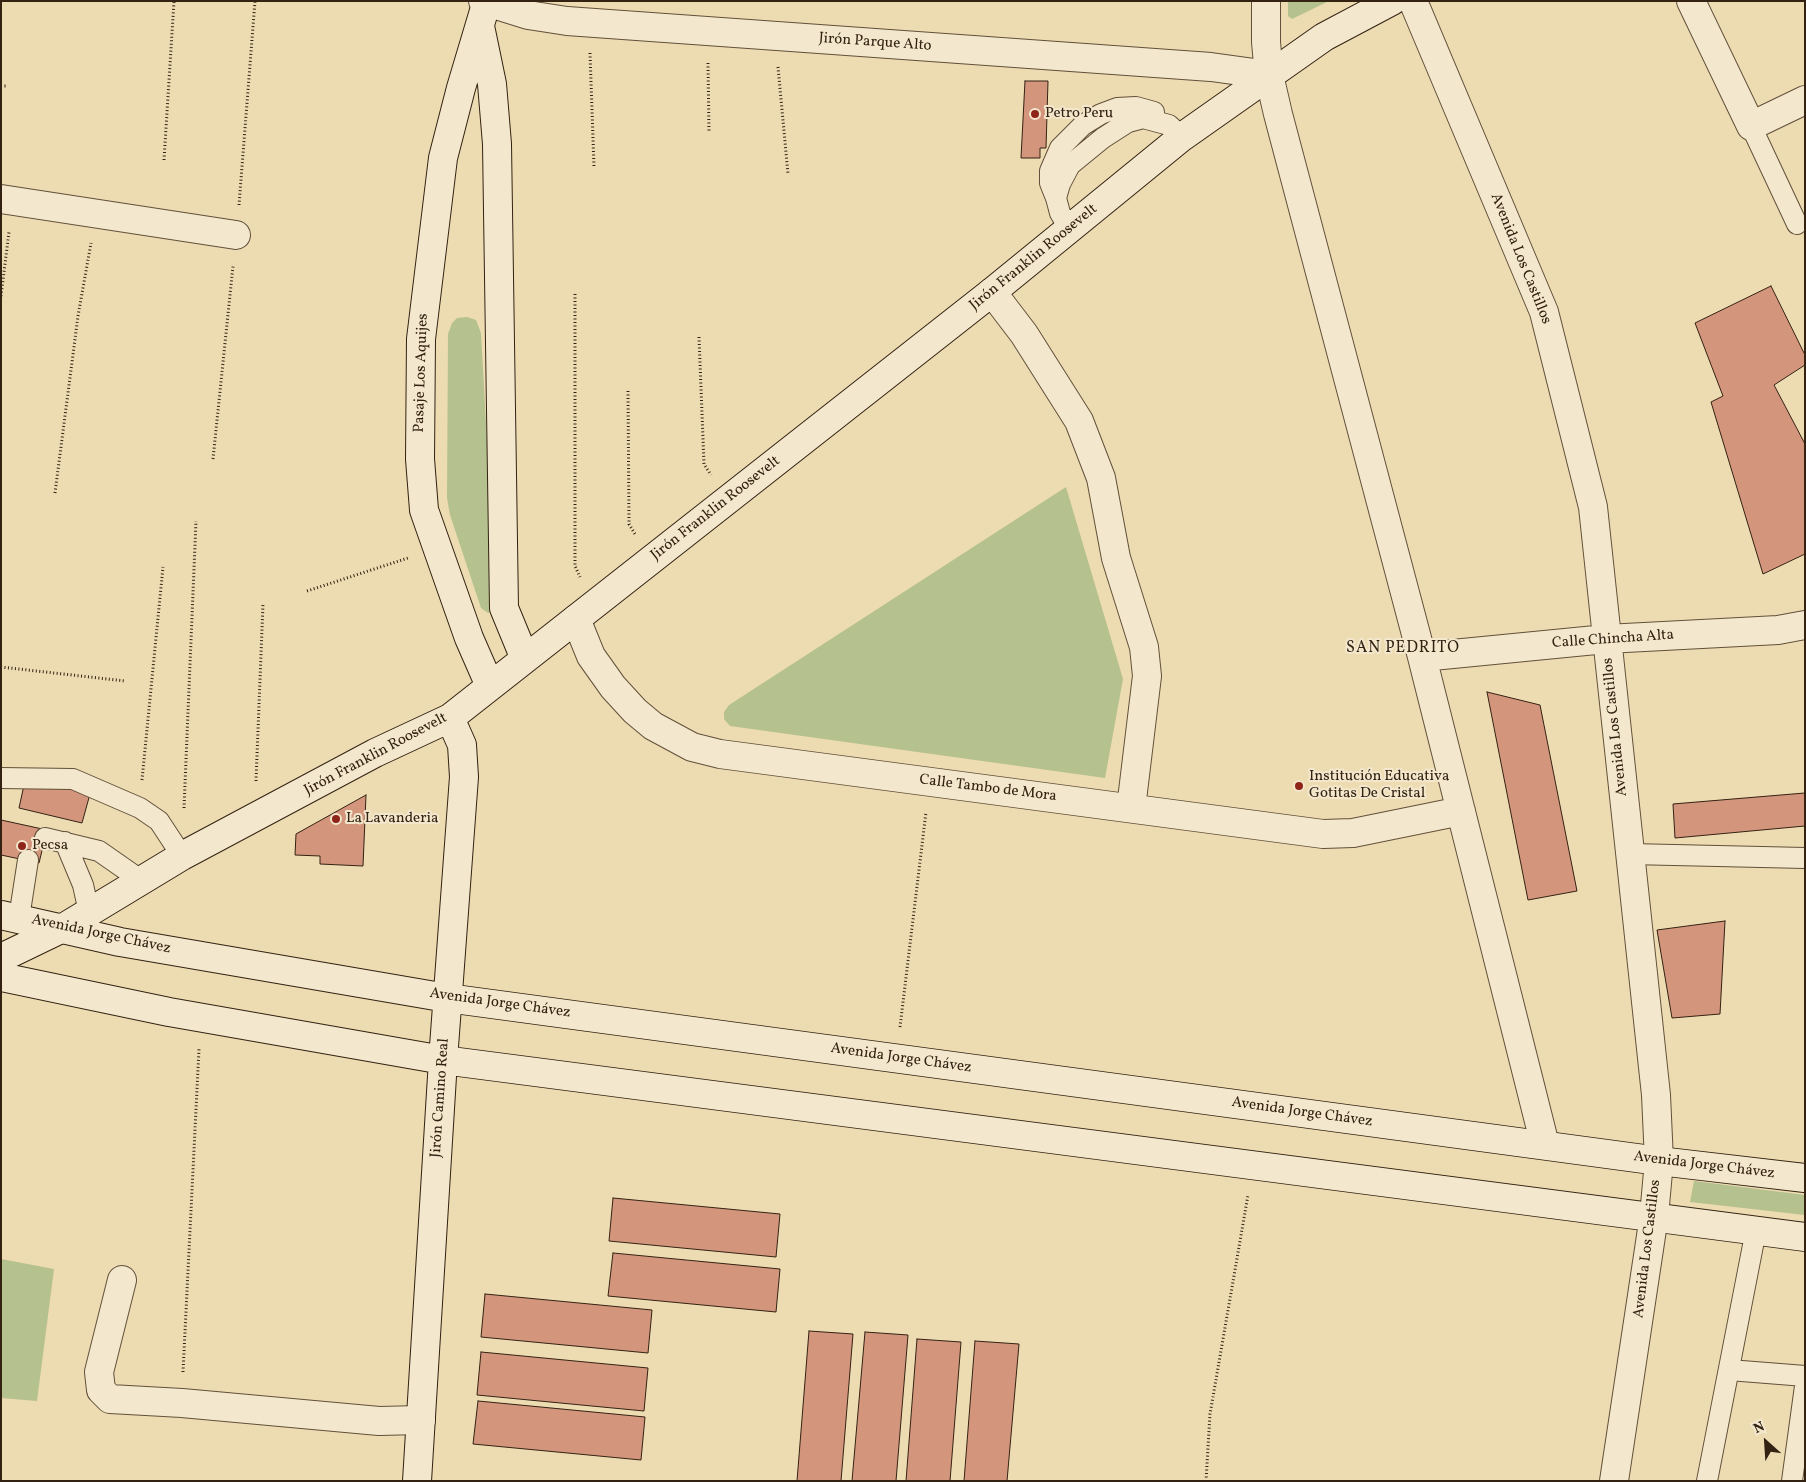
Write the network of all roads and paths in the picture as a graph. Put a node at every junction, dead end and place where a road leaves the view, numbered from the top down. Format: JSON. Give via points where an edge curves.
{"nodes":[{"id":1,"x":174,"y":1,"type":"edge"},
{"id":2,"x":1266,"y":1,"type":"edge"},
{"id":3,"x":1392,"y":1,"type":"edge"},
{"id":4,"x":1413,"y":1,"type":"edge"},
{"id":5,"x":1691,"y":1,"type":"edge"},
{"id":6,"x":484,"y":8,"type":"edge"},
{"id":7,"x":588,"y":22,"type":"junction"},
{"id":8,"x":708,"y":31,"type":"junction"},
{"id":9,"x":775,"y":36,"type":"junction"},
{"id":10,"x":1269,"y":75,"type":"junction"},
{"id":11,"x":1,"y":86,"type":"edge"},
{"id":12,"x":8,"y":86,"type":"dead end"},
{"id":13,"x":1805,"y":100,"type":"edge"},
{"id":14,"x":1751,"y":126,"type":"junction"},
{"id":15,"x":1176,"y":131,"type":"junction"},
{"id":16,"x":709,"y":132,"type":"dead end"},
{"id":17,"x":164,"y":160,"type":"dead end"},
{"id":18,"x":594,"y":167,"type":"dead end"},
{"id":19,"x":788,"y":174,"type":"dead end"},
{"id":20,"x":7,"y":200,"type":"edge"},
{"id":21,"x":96,"y":214,"type":"junction"},
{"id":22,"x":1797,"y":224,"type":"dead end"},
{"id":23,"x":1070,"y":230,"type":"junction"},
{"id":24,"x":236,"y":235,"type":"dead end"},
{"id":25,"x":992,"y":292,"type":"junction"},
{"id":26,"x":575,"y":294,"type":"dead end"},
{"id":27,"x":1,"y":296,"type":"edge"},
{"id":28,"x":699,"y":338,"type":"dead end"},
{"id":29,"x":628,"y":391,"type":"dead end"},
{"id":30,"x":55,"y":492,"type":"dead end"},
{"id":31,"x":726,"y":501,"type":"junction"},
{"id":32,"x":196,"y":521,"type":"dead end"},
{"id":33,"x":437,"y":548,"type":"junction"},
{"id":34,"x":651,"y":560,"type":"junction"},
{"id":35,"x":163,"y":567,"type":"dead end"},
{"id":36,"x":307,"y":591,"type":"dead end"},
{"id":37,"x":263,"y":604,"type":"dead end"},
{"id":38,"x":585,"y":611,"type":"junction"},
{"id":39,"x":1805,"y":625,"type":"edge"},
{"id":40,"x":1606,"y":639,"type":"junction"},
{"id":41,"x":1422,"y":657,"type":"junction"},
{"id":42,"x":524,"y":659,"type":"junction"},
{"id":43,"x":1,"y":668,"type":"edge"},
{"id":44,"x":125,"y":681,"type":"dead end"},
{"id":45,"x":490,"y":686,"type":"junction"},
{"id":46,"x":450,"y":718,"type":"junction"},
{"id":47,"x":1,"y":778,"type":"edge"},
{"id":48,"x":930,"y":782,"type":"junction"},
{"id":49,"x":140,"y":808,"type":"junction"},
{"id":50,"x":1131,"y":808,"type":"junction"},
{"id":51,"x":1461,"y":811,"type":"junction"},
{"id":52,"x":255,"y":818,"type":"junction"},
{"id":53,"x":45,"y":838,"type":"dead end"},
{"id":54,"x":65,"y":842,"type":"junction"},
{"id":55,"x":1630,"y":854,"type":"junction"},
{"id":56,"x":182,"y":856,"type":"junction"},
{"id":57,"x":1805,"y":858,"type":"edge"},
{"id":58,"x":28,"y":860,"type":"dead end"},
{"id":59,"x":142,"y":880,"type":"junction"},
{"id":60,"x":89,"y":912,"type":"junction"},
{"id":61,"x":10,"y":916,"type":"edge"},
{"id":62,"x":63,"y":928,"type":"junction"},
{"id":63,"x":1,"y":958,"type":"edge"},
{"id":64,"x":1,"y":977,"type":"edge"},
{"id":65,"x":447,"y":998,"type":"junction"},
{"id":66,"x":200,"y":1017,"type":"junction"},
{"id":67,"x":896,"y":1058,"type":"junction"},
{"id":68,"x":443,"y":1060,"type":"junction"},
{"id":69,"x":1545,"y":1145,"type":"junction"},
{"id":70,"x":1659,"y":1161,"type":"junction"},
{"id":71,"x":1253,"y":1166,"type":"junction"},
{"id":72,"x":1805,"y":1178,"type":"edge"},
{"id":73,"x":1654,"y":1216,"type":"junction"},
{"id":74,"x":1756,"y":1230,"type":"junction"},
{"id":75,"x":1805,"y":1237,"type":"edge"},
{"id":76,"x":122,"y":1280,"type":"dead end"},
{"id":77,"x":1729,"y":1370,"type":"junction"},
{"id":78,"x":1805,"y":1376,"type":"edge"},
{"id":79,"x":1805,"y":1386,"type":"edge"},
{"id":80,"x":182,"y":1403,"type":"junction"},
{"id":81,"x":421,"y":1420,"type":"junction"},
{"id":82,"x":417,"y":1481,"type":"edge"},
{"id":83,"x":1206,"y":1481,"type":"edge"},
{"id":84,"x":1614,"y":1481,"type":"edge"},
{"id":85,"x":1707,"y":1481,"type":"edge"},
{"id":86,"x":1792,"y":1481,"type":"edge"}],
"edges":[{"from":1,"to":17,"type":"path"},
{"from":2,"to":10,"type":"street"},
{"from":3,"to":10,"type":"street","name":"Jirón Franklin Roosevelt","via":[[1324,37]]},
{"from":4,"to":40,"type":"street","name":"Avenida Los Castillos","via":[[1544,312],[1593,507]]},
{"from":5,"to":14,"type":"street"},
{"from":6,"to":7,"type":"street","name":"Jirón Parque Alto"},
{"from":6,"to":33,"type":"street","name":"Pasaje Los Aquijes","via":[[443,158],[421,339],[420,459],[424,510]]},
{"from":6,"to":42,"type":"street","via":[[497,144],[504,608]]},
{"from":7,"to":8,"type":"street","name":"Jirón Parque Alto"},
{"from":7,"to":18,"type":"path"},
{"from":8,"to":9,"type":"street","name":"Jirón Parque Alto"},
{"from":8,"to":16,"type":"path"},
{"from":9,"to":10,"type":"street","name":"Jirón Parque Alto","via":[[1211,67]]},
{"from":9,"to":19,"type":"path"},
{"from":10,"to":15,"type":"street","name":"Jirón Franklin Roosevelt"},
{"from":10,"to":41,"type":"street"},
{"from":11,"to":12,"type":"path"},
{"from":13,"to":14,"type":"street"},
{"from":14,"to":22,"type":"lane"},
{"from":15,"to":23,"type":"street","name":"Jirón Franklin Roosevelt"},
{"from":15,"to":23,"type":"lane","via":[[1143,118],[1128,122],[1102,138],[1070,165],[1056,198]]},
{"from":20,"to":21,"type":"street"},
{"from":20,"to":27,"type":"path"},
{"from":21,"to":24,"type":"street"},
{"from":21,"to":30,"type":"path","via":[[78,316]]},
{"from":23,"to":25,"type":"street","name":"Jirón Franklin Roosevelt"},
{"from":25,"to":31,"type":"street","name":"Jirón Franklin Roosevelt"},
{"from":25,"to":50,"type":"street","via":[[1024,334],[1079,421],[1101,478],[1116,558],[1144,647],[1147,676]]},
{"from":26,"to":38,"type":"path","via":[[575,566]]},
{"from":28,"to":31,"type":"path","via":[[704,464]]},
{"from":29,"to":34,"type":"path","via":[[629,524]]},
{"from":31,"to":34,"type":"street","name":"Jirón Franklin Roosevelt"},
{"from":32,"to":56,"type":"path"},
{"from":33,"to":36,"type":"path"},
{"from":33,"to":45,"type":"street","name":"Pasaje Los Aquijes"},
{"from":34,"to":38,"type":"street","name":"Jirón Franklin Roosevelt"},
{"from":35,"to":49,"type":"path"},
{"from":37,"to":52,"type":"path"},
{"from":38,"to":42,"type":"street","name":"Jirón Franklin Roosevelt"},
{"from":38,"to":48,"type":"street","name":"Calle Tambo de Mora","via":[[591,656],[618,693],[653,726],[692,747],[720,754]]},
{"from":39,"to":40,"type":"street","name":"Calle Chincha Alta","via":[[1778,630]]},
{"from":40,"to":41,"type":"street","name":"Calle Chincha Alta"},
{"from":40,"to":55,"type":"street","name":"Avenida Los Castillos"},
{"from":41,"to":51,"type":"street"},
{"from":42,"to":45,"type":"street","name":"Jirón Franklin Roosevelt"},
{"from":43,"to":44,"type":"path"},
{"from":45,"to":46,"type":"street","name":"Jirón Franklin Roosevelt"},
{"from":46,"to":52,"type":"street","name":"Jirón Franklin Roosevelt","via":[[376,752]]},
{"from":46,"to":65,"type":"street","name":"Jirón Camino Real","via":[[462,745],[464,778]]},
{"from":47,"to":49,"type":"lane","via":[[73,779]]},
{"from":48,"to":50,"type":"street","name":"Calle Tambo de Mora"},
{"from":48,"to":67,"type":"path"},
{"from":49,"to":56,"type":"lane","via":[[159,821]]},
{"from":50,"to":51,"type":"street","name":"Calle Tambo de Mora","via":[[1323,834],[1353,833]]},
{"from":51,"to":69,"type":"street"},
{"from":52,"to":56,"type":"street","name":"Jirón Franklin Roosevelt"},
{"from":53,"to":54,"type":"lane"},
{"from":54,"to":59,"type":"lane","via":[[99,851]]},
{"from":54,"to":60,"type":"lane"},
{"from":55,"to":57,"type":"lane"},
{"from":55,"to":70,"type":"street","name":"Avenida Los Castillos","via":[[1656,1095]]},
{"from":56,"to":59,"type":"street","name":"Jirón Franklin Roosevelt"},
{"from":58,"to":61,"type":"lane"},
{"from":59,"to":60,"type":"street","name":"Jirón Franklin Roosevelt"},
{"from":60,"to":62,"type":"street","name":"Jirón Franklin Roosevelt"},
{"from":61,"to":62,"type":"street","name":"Avenida Jorge Chávez"},
{"from":62,"to":63,"type":"street","name":"Jirón Franklin Roosevelt"},
{"from":62,"to":65,"type":"street","name":"Avenida Jorge Chávez","via":[[120,942]]},
{"from":64,"to":66,"type":"street"},
{"from":65,"to":67,"type":"street","name":"Avenida Jorge Chávez"},
{"from":65,"to":68,"type":"street","name":"Jirón Camino Real"},
{"from":66,"to":68,"type":"street"},
{"from":66,"to":80,"type":"path"},
{"from":67,"to":69,"type":"street","name":"Avenida Jorge Chávez"},
{"from":68,"to":71,"type":"street"},
{"from":68,"to":81,"type":"street","name":"Jirón Camino Real"},
{"from":69,"to":70,"type":"street","name":"Avenida Jorge Chávez"},
{"from":70,"to":72,"type":"street","name":"Avenida Jorge Chávez"},
{"from":70,"to":73,"type":"street","name":"Avenida Los Castillos"},
{"from":71,"to":73,"type":"street"},
{"from":71,"to":83,"type":"path","via":[[1210,1414]]},
{"from":73,"to":74,"type":"street"},
{"from":73,"to":84,"type":"street","name":"Avenida Los Castillos"},
{"from":74,"to":75,"type":"street"},
{"from":74,"to":77,"type":"lane"},
{"from":76,"to":80,"type":"street","via":[[99,1372],[100,1390],[104,1396],[117,1401]]},
{"from":77,"to":78,"type":"lane"},
{"from":77,"to":85,"type":"lane"},
{"from":79,"to":86,"type":"lane"},
{"from":80,"to":81,"type":"street","via":[[379,1421]]},
{"from":81,"to":82,"type":"street","name":"Jirón Camino Real"}]}
